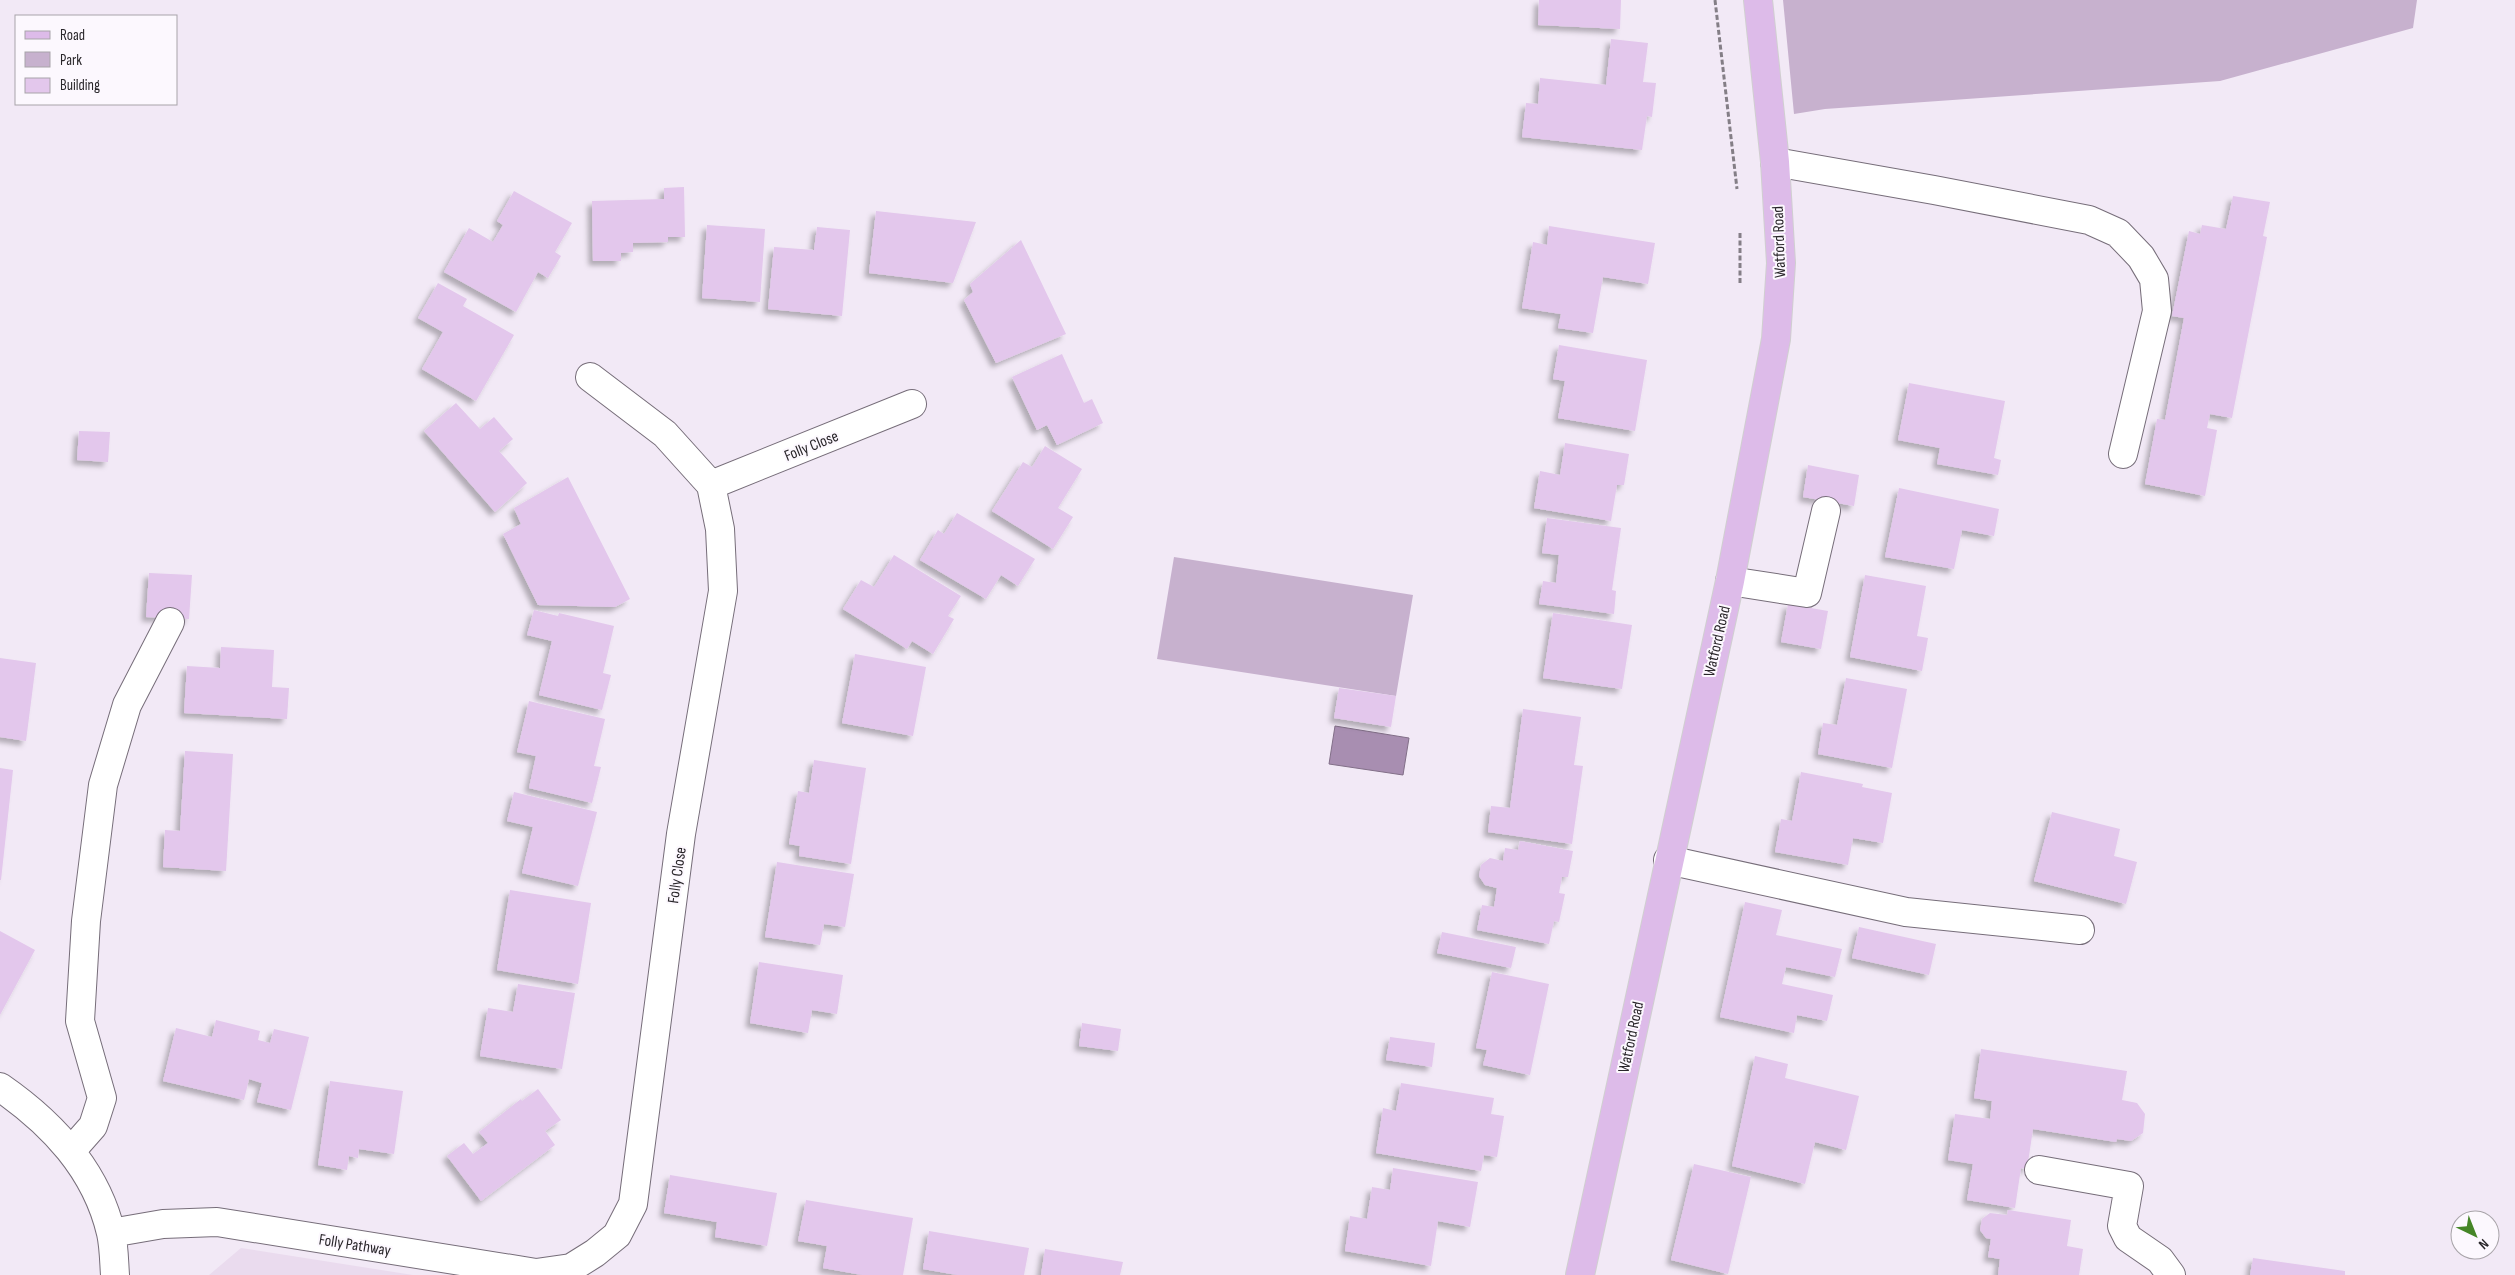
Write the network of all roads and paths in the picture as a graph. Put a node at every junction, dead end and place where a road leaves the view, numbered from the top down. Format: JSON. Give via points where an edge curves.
{"nodes":[{"id":1,"x":1715,"y":0,"type":"edge"},
{"id":2,"x":1758,"y":0,"type":"edge"},
{"id":3,"x":1775,"y":162,"type":"junction"},
{"id":4,"x":1738,"y":198,"type":"dead end"},
{"id":5,"x":1740,"y":227,"type":"dead end"},
{"id":6,"x":1740,"y":285,"type":"dead end"},
{"id":7,"x":590,"y":378,"type":"dead end"},
{"id":8,"x":912,"y":404,"type":"dead end"},
{"id":9,"x":2123,"y":454,"type":"dead end"},
{"id":10,"x":711,"y":485,"type":"junction"},
{"id":11,"x":1826,"y":511,"type":"dead end"},
{"id":12,"x":1730,"y":581,"type":"junction"},
{"id":13,"x":170,"y":622,"type":"dead end"},
{"id":14,"x":1668,"y":860,"type":"junction"},
{"id":15,"x":2080,"y":930,"type":"dead end"},
{"id":16,"x":0,"y":1087,"type":"edge"},
{"id":17,"x":71,"y":1151,"type":"junction"},
{"id":18,"x":2039,"y":1170,"type":"dead end"},
{"id":19,"x":111,"y":1234,"type":"junction"},
{"id":20,"x":595,"y":1254,"type":"joint"},
{"id":21,"x":114,"y":1275,"type":"edge"},
{"id":22,"x":1580,"y":1275,"type":"edge"},
{"id":23,"x":2171,"y":1275,"type":"edge"}],
"edges":[{"from":1,"to":4,"type":"path"},
{"from":2,"to":3,"type":"main road","name":"Watford Road"},
{"from":3,"to":9,"type":"street","via":[[2089,220],[2118,233],[2141,257],[2154,279],[2157,311]]},
{"from":3,"to":12,"type":"main road","name":"Watford Road","via":[[1781,263],[1776,339]]},
{"from":5,"to":6,"type":"path"},
{"from":7,"to":10,"type":"street","via":[[665,434]]},
{"from":8,"to":10,"type":"street","name":"Folly Close"},
{"from":10,"to":20,"type":"street","name":"Folly Close","via":[[720,528],[723,591],[682,834],[633,1204],[617,1235]]},
{"from":11,"to":12,"type":"street","via":[[1807,593]]},
{"from":12,"to":14,"type":"main road","name":"Watford Road"},
{"from":13,"to":17,"type":"street","via":[[127,705],[103,785],[86,921],[80,1021],[102,1098],[93,1126]]},
{"from":14,"to":15,"type":"street","via":[[1906,912]]},
{"from":14,"to":22,"type":"main road","name":"Watford Road"},
{"from":16,"to":17,"type":"street","via":[[26,1104]]},
{"from":17,"to":19,"type":"street","via":[[92,1180]]},
{"from":18,"to":23,"type":"street","via":[[2129,1186],[2122,1226],[2128,1238],[2160,1260]]},
{"from":19,"to":20,"type":"street","name":"Folly Pathway","via":[[163,1224],[217,1222],[536,1273],[571,1268]]},
{"from":19,"to":21,"type":"street"}]}
